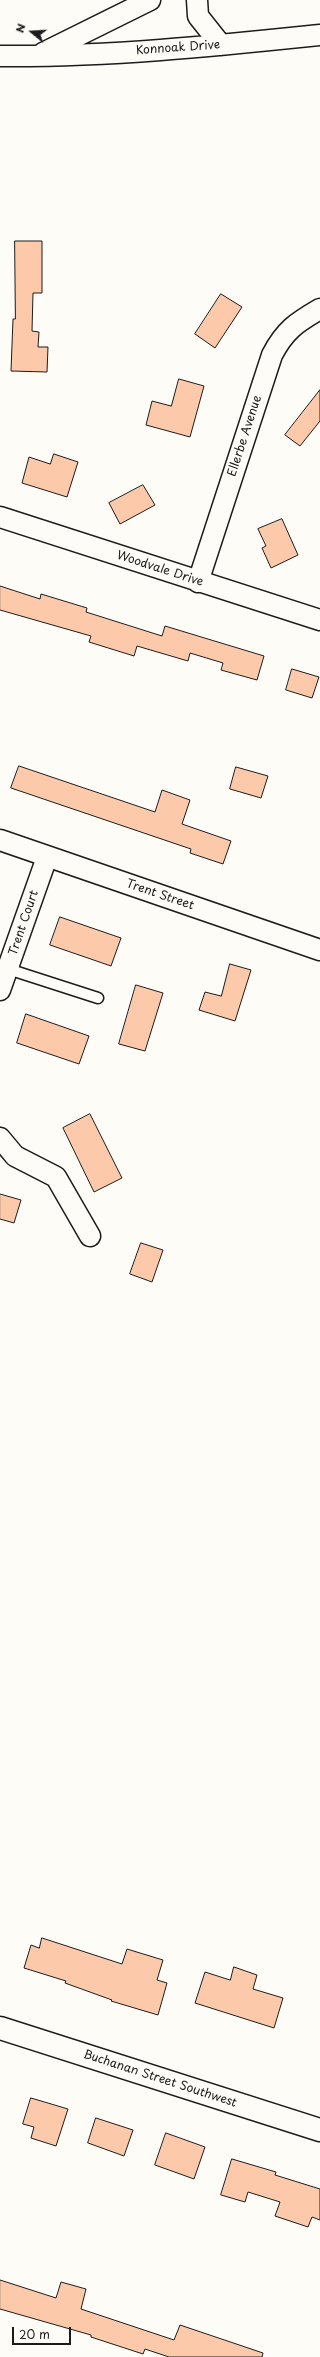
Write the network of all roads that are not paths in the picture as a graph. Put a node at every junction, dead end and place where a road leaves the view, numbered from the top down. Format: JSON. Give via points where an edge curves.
{"nodes":[{"id":1,"x":150,"y":0,"type":"edge"},
{"id":2,"x":198,"y":0,"type":"edge"},
{"id":3,"x":320,"y":35,"type":"edge"},
{"id":4,"x":220,"y":45,"type":"junction"},
{"id":5,"x":0,"y":56,"type":"edge"},
{"id":6,"x":36,"y":57,"type":"junction"},
{"id":7,"x":320,"y":309,"type":"edge"},
{"id":8,"x":0,"y":517,"type":"edge"},
{"id":9,"x":198,"y":582,"type":"junction"},
{"id":10,"x":320,"y":620,"type":"edge"},
{"id":11,"x":0,"y":840,"type":"edge"},
{"id":12,"x":47,"y":857,"type":"junction"},
{"id":13,"x":320,"y":950,"type":"edge"},
{"id":14,"x":8,"y":969,"type":"junction"},
{"id":15,"x":0,"y":990,"type":"edge"},
{"id":16,"x":98,"y":998,"type":"dead end"},
{"id":17,"x":0,"y":1138,"type":"edge"},
{"id":18,"x":90,"y":1236,"type":"dead end"},
{"id":19,"x":0,"y":2028,"type":"edge"},
{"id":20,"x":320,"y":2130,"type":"edge"}],
"edges":[{"from":1,"to":6,"type":"street"},
{"from":2,"to":4,"type":"street","via":[[198,16]]},
{"from":3,"to":4,"type":"street","name":"Konnoak Drive"},
{"from":4,"to":6,"type":"street","name":"Konnoak Drive"},
{"from":5,"to":6,"type":"street","name":"Konnoak Drive"},
{"from":7,"to":9,"type":"street","name":"Ellerbe Avenue","via":[[286,332],[272,355]]},
{"from":8,"to":9,"type":"street","name":"Woodvale Drive"},
{"from":9,"to":10,"type":"street","name":"Woodvale Drive"},
{"from":11,"to":12,"type":"street","name":"Trent Street"},
{"from":12,"to":13,"type":"street","name":"Trent Street"},
{"from":12,"to":14,"type":"street","name":"Trent Court"},
{"from":14,"to":15,"type":"street","name":"Trent Court"},
{"from":14,"to":16,"type":"lane"},
{"from":17,"to":18,"type":"street","via":[[15,1156],[56,1177]]},
{"from":19,"to":20,"type":"street","name":"Buchanan Street Southwest"}]}
